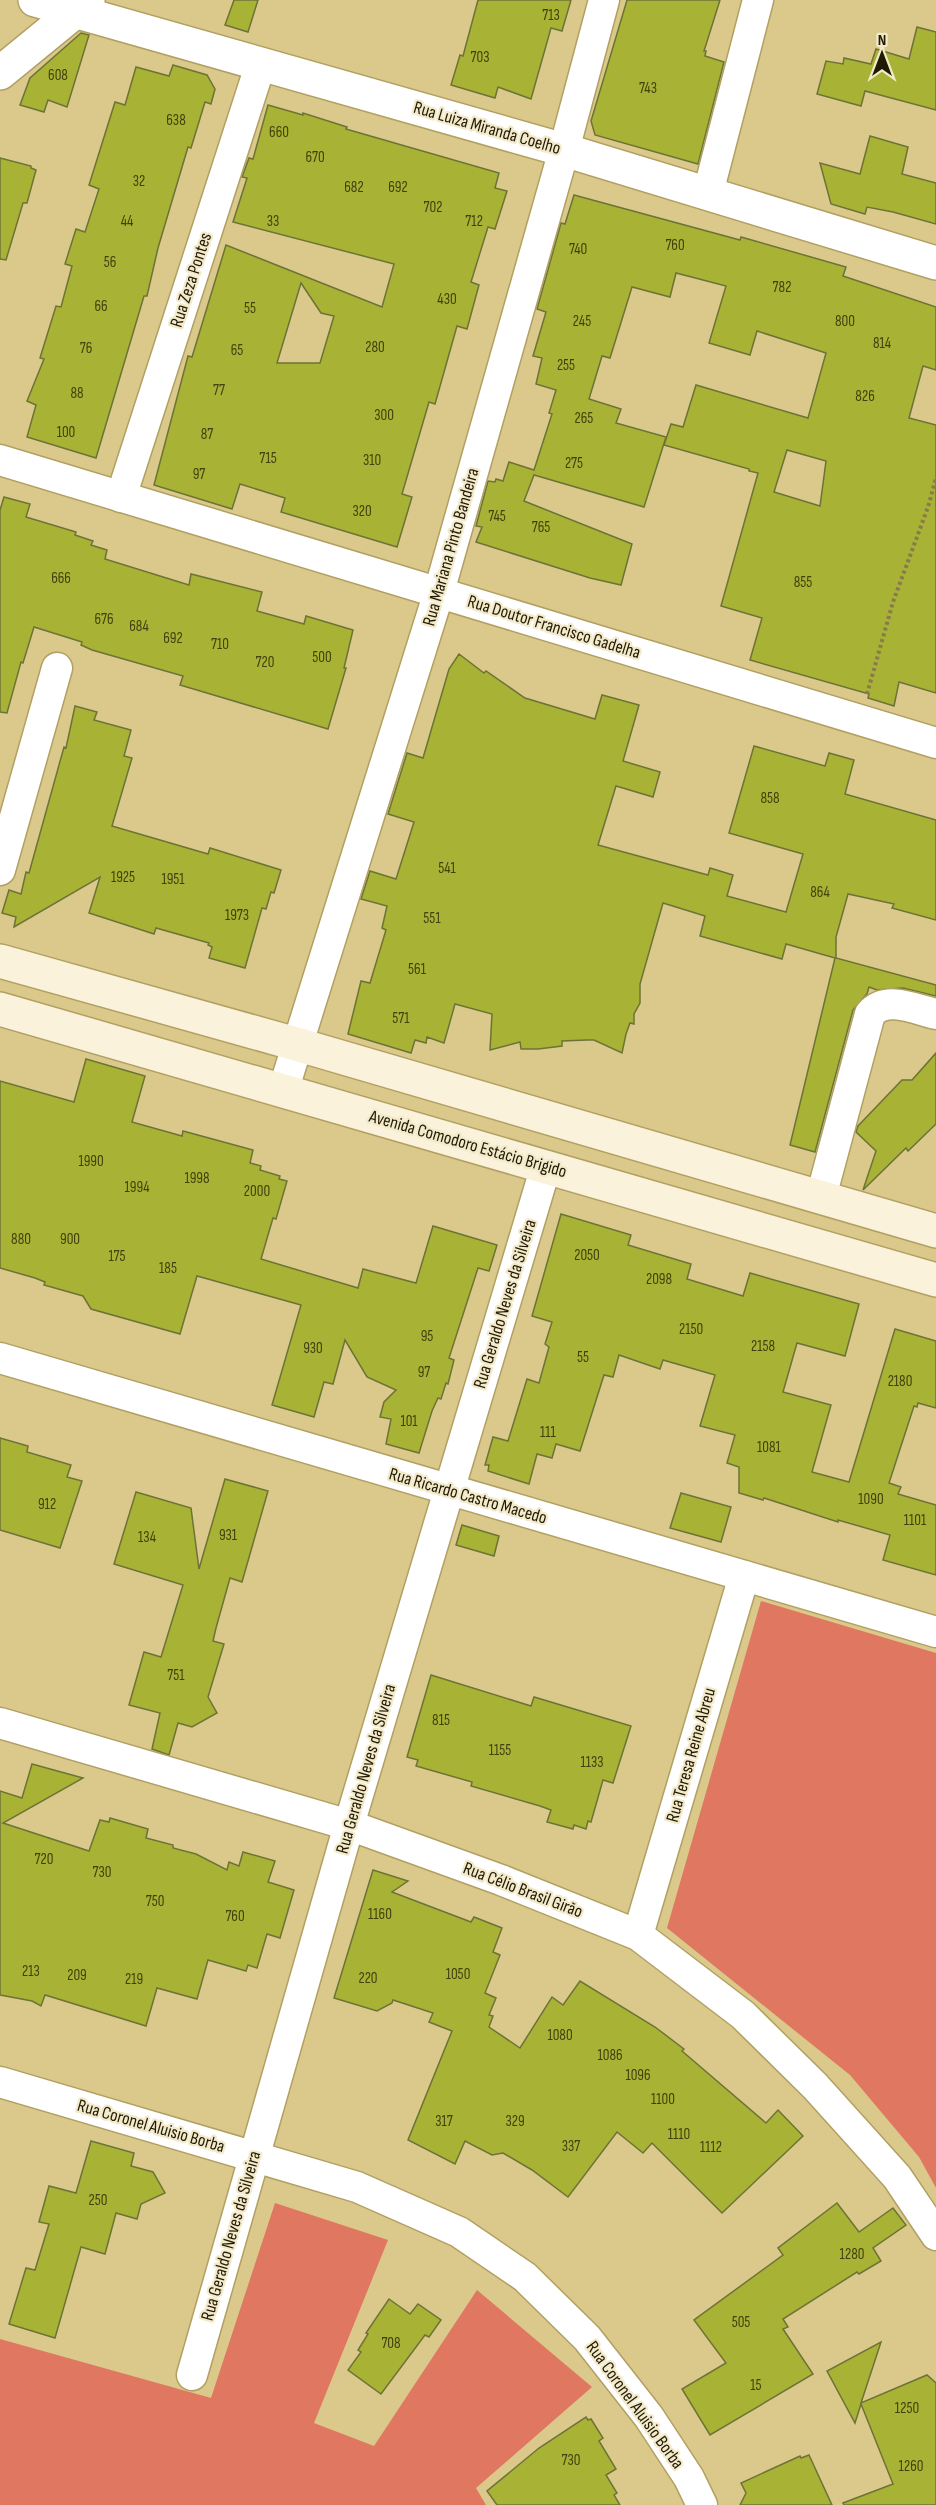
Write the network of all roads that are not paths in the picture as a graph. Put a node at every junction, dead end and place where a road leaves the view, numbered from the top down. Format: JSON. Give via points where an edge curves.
{"nodes":[{"id":1,"x":35,"y":0,"type":"edge"},
{"id":2,"x":604,"y":0,"type":"edge"},
{"id":3,"x":758,"y":0,"type":"edge"},
{"id":4,"x":82,"y":6,"type":"edge"},
{"id":5,"x":261,"y":63,"type":"junction"},
{"id":6,"x":0,"y":74,"type":"edge"},
{"id":7,"x":564,"y":150,"type":"junction"},
{"id":8,"x":708,"y":193,"type":"junction"},
{"id":9,"x":936,"y":263,"type":"edge"},
{"id":10,"x":0,"y":460,"type":"edge"},
{"id":11,"x":121,"y":497,"type":"junction"},
{"id":12,"x":439,"y":592,"type":"junction"},
{"id":13,"x":57,"y":668,"type":"dead end"},
{"id":14,"x":936,"y":743,"type":"edge"},
{"id":15,"x":0,"y":870,"type":"edge"},
{"id":16,"x":0,"y":961,"type":"edge"},
{"id":17,"x":0,"y":1009,"type":"edge"},
{"id":18,"x":936,"y":1014,"type":"edge"},
{"id":19,"x":296,"y":1044,"type":"junction"},
{"id":20,"x":282,"y":1090,"type":"junction"},
{"id":21,"x":546,"y":1166,"type":"junction"},
{"id":22,"x":820,"y":1197,"type":"junction"},
{"id":23,"x":936,"y":1231,"type":"edge"},
{"id":24,"x":936,"y":1280,"type":"edge"},
{"id":25,"x":0,"y":1358,"type":"edge"},
{"id":26,"x":448,"y":1491,"type":"junction"},
{"id":27,"x":744,"y":1576,"type":"junction"},
{"id":28,"x":936,"y":1632,"type":"edge"},
{"id":29,"x":0,"y":1723,"type":"edge"},
{"id":30,"x":349,"y":1825,"type":"junction"},
{"id":31,"x":638,"y":1935,"type":"junction"},
{"id":32,"x":2,"y":2090,"type":"edge"},
{"id":33,"x":253,"y":2156,"type":"junction"},
{"id":34,"x":936,"y":2235,"type":"edge"},
{"id":35,"x":192,"y":2375,"type":"dead end"},
{"id":36,"x":702,"y":2505,"type":"edge"}],
"edges":[{"from":1,"to":4,"type":"street","name":"Rua Luiza Miranda Coelho"},
{"from":2,"to":7,"type":"street","name":"Rua Mariana Pinto Bandeira"},
{"from":3,"to":8,"type":"street"},
{"from":4,"to":5,"type":"street","name":"Rua Luiza Miranda Coelho"},
{"from":4,"to":6,"type":"street"},
{"from":5,"to":7,"type":"street","name":"Rua Luiza Miranda Coelho"},
{"from":5,"to":11,"type":"street","name":"Rua Zeza Pontes"},
{"from":7,"to":8,"type":"street","name":"Rua Luiza Miranda Coelho"},
{"from":7,"to":12,"type":"street","name":"Rua Mariana Pinto Bandeira"},
{"from":8,"to":9,"type":"street","name":"Rua Luiza Miranda Coelho"},
{"from":10,"to":11,"type":"street","name":"Rua Doutor Francisco Gadelha"},
{"from":11,"to":12,"type":"street","name":"Rua Doutor Francisco Gadelha"},
{"from":12,"to":14,"type":"street","name":"Rua Doutor Francisco Gadelha"},
{"from":12,"to":19,"type":"street","name":"Rua Mariana Pinto Bandeira"},
{"from":13,"to":15,"type":"street"},
{"from":16,"to":19,"type":"main road"},
{"from":17,"to":20,"type":"main road","name":"Avenida Comodoro Estácio Brigido"},
{"from":18,"to":22,"type":"street","via":[[887,1003],[876,1006],[870,1014]]},
{"from":19,"to":20,"type":"street","name":"Rua Mariana Pinto Bandeira"},
{"from":19,"to":22,"type":"main road"},
{"from":20,"to":21,"type":"main road","name":"Avenida Comodoro Estácio Brigido"},
{"from":21,"to":24,"type":"main road","name":"Avenida Comodoro Estácio Brigido"},
{"from":21,"to":26,"type":"street","name":"Rua Geraldo Neves da Silveira"},
{"from":22,"to":23,"type":"main road"},
{"from":25,"to":26,"type":"street","name":"Rua Ricardo Castro Macedo"},
{"from":26,"to":27,"type":"street","name":"Rua Ricardo Castro Macedo"},
{"from":26,"to":30,"type":"street","name":"Rua Geraldo Neves da Silveira"},
{"from":27,"to":28,"type":"street","name":"Rua Ricardo Castro Macedo"},
{"from":27,"to":31,"type":"street","name":"Rua Teresa Reine Abreu"},
{"from":29,"to":30,"type":"street","name":"Rua Célio Brasil Girão"},
{"from":30,"to":31,"type":"street","name":"Rua Célio Brasil Girão"},
{"from":30,"to":33,"type":"street","name":"Rua Geraldo Neves da Silveira"},
{"from":31,"to":34,"type":"street","name":"Rua Célio Brasil Girão","via":[[743,2015],[815,2086],[897,2177]]},
{"from":32,"to":33,"type":"street","name":"Rua Coronel Aluisio Borba"},
{"from":33,"to":35,"type":"street","name":"Rua Geraldo Neves da Silveira"},
{"from":33,"to":36,"type":"street","name":"Rua Coronel Aluisio Borba","via":[[357,2187],[459,2232],[525,2277],[587,2338],[649,2417]]}]}
